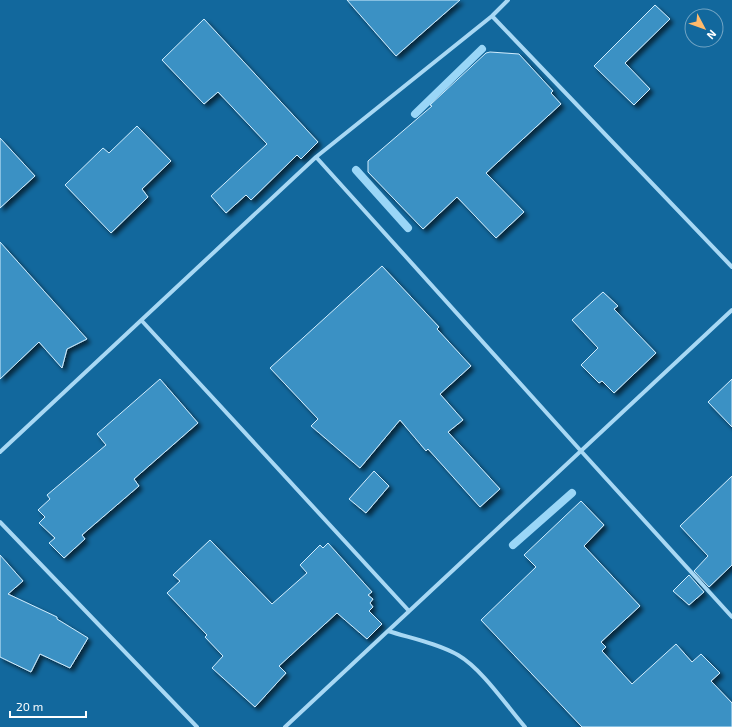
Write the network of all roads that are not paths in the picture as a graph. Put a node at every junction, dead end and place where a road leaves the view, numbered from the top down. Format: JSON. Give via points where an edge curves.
{"nodes":[{"id":1,"x":508,"y":0,"type":"edge"},
{"id":2,"x":492,"y":16,"type":"junction"},
{"id":3,"x":316,"y":157,"type":"junction"},
{"id":4,"x":732,"y":267,"type":"edge"},
{"id":5,"x":732,"y":310,"type":"edge"},
{"id":6,"x":142,"y":321,"type":"junction"},
{"id":7,"x":0,"y":452,"type":"edge"},
{"id":8,"x":580,"y":452,"type":"junction"},
{"id":9,"x":0,"y":522,"type":"edge"},
{"id":10,"x":409,"y":611,"type":"junction"},
{"id":11,"x":732,"y":617,"type":"edge"},
{"id":12,"x":388,"y":631,"type":"junction"},
{"id":13,"x":197,"y":727,"type":"edge"},
{"id":14,"x":285,"y":727,"type":"edge"},
{"id":15,"x":525,"y":727,"type":"edge"}],
"edges":[{"from":1,"to":2,"type":"street"},
{"from":2,"to":3,"type":"street"},
{"from":2,"to":4,"type":"street"},
{"from":3,"to":6,"type":"street"},
{"from":3,"to":8,"type":"street"},
{"from":5,"to":8,"type":"street"},
{"from":6,"to":7,"type":"street"},
{"from":6,"to":10,"type":"street"},
{"from":8,"to":10,"type":"street"},
{"from":8,"to":11,"type":"street"},
{"from":9,"to":13,"type":"street"},
{"from":10,"to":12,"type":"street"},
{"from":12,"to":14,"type":"street"},
{"from":12,"to":15,"type":"street","via":[[458,655],[474,668]]}]}
